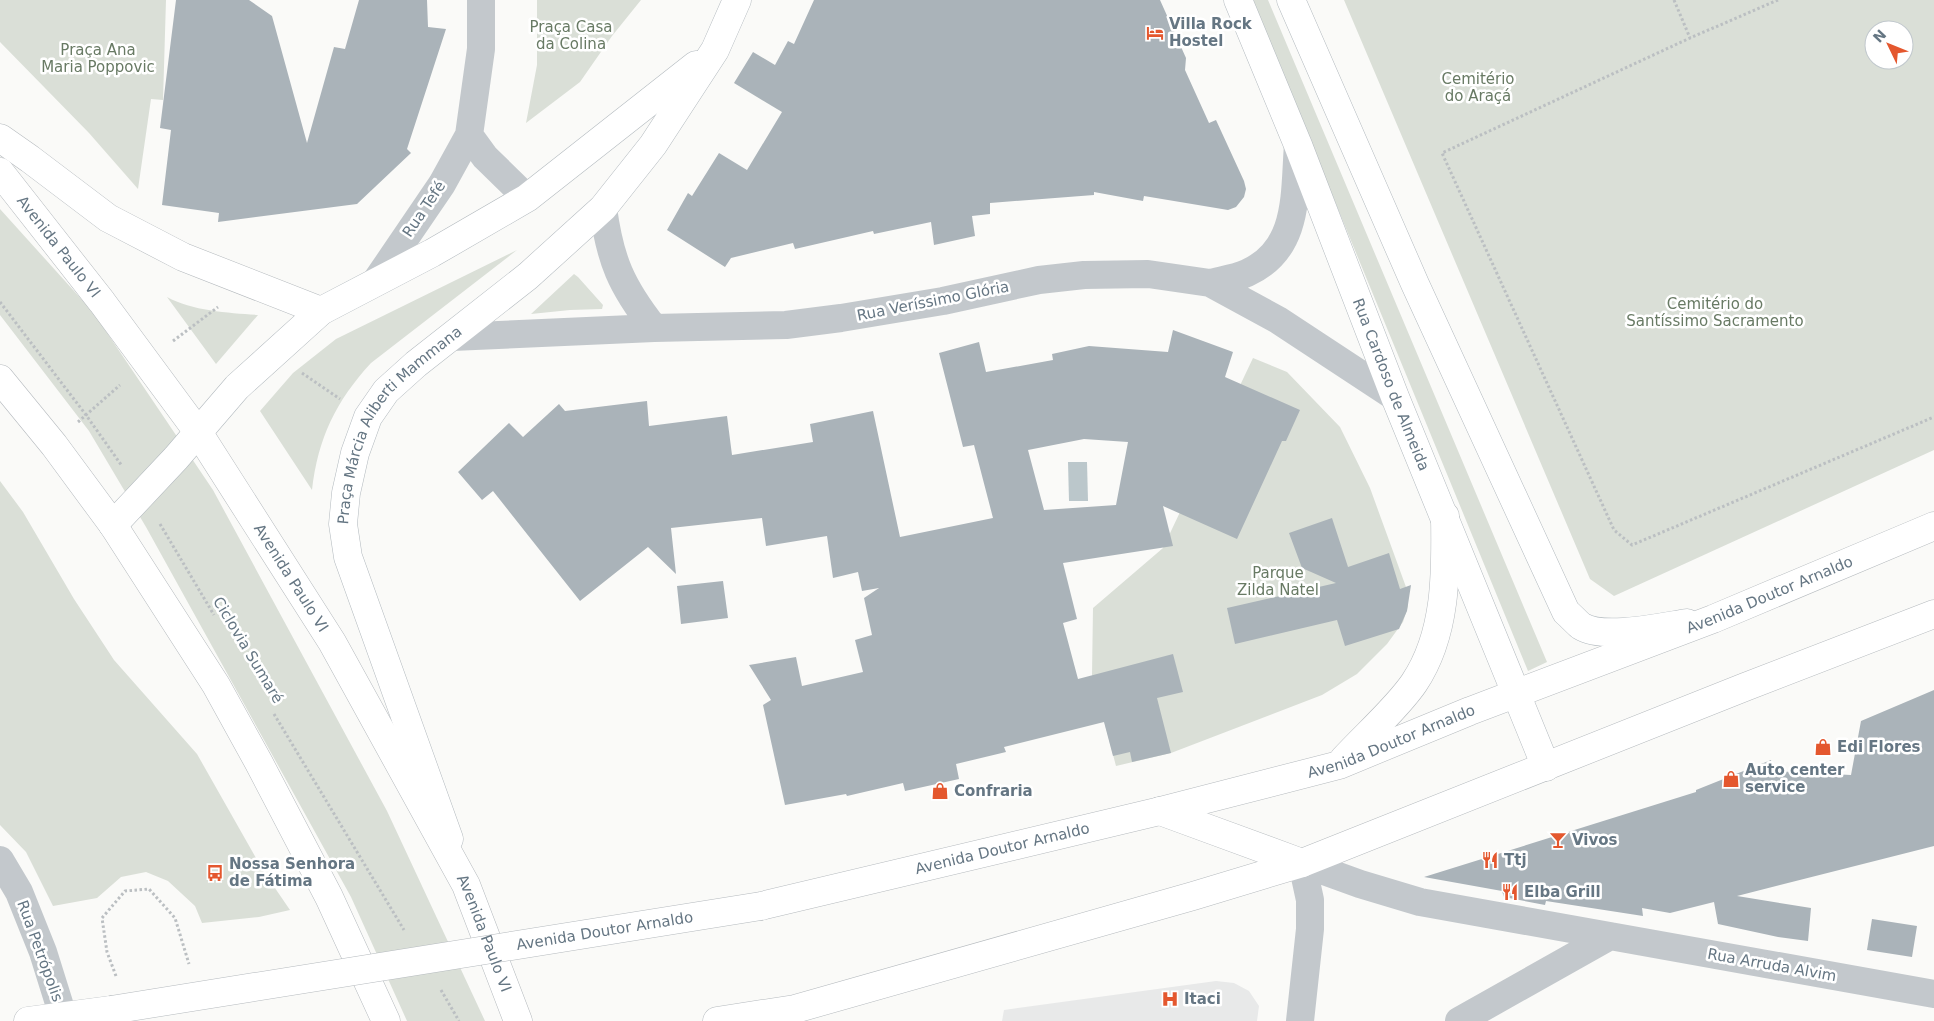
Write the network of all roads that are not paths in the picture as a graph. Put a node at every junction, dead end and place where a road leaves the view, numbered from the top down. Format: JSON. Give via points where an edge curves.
{"nodes":[{"id":1,"x":481,"y":0,"type":"edge"},
{"id":2,"x":737,"y":0,"type":"edge"},
{"id":3,"x":1238,"y":0,"type":"edge"},
{"id":4,"x":1291,"y":0,"type":"edge"},
{"id":5,"x":715,"y":50,"type":"junction"},
{"id":6,"x":469,"y":136,"type":"junction"},
{"id":7,"x":0,"y":138,"type":"edge"},
{"id":8,"x":1298,"y":145,"type":"junction"},
{"id":9,"x":0,"y":172,"type":"edge"},
{"id":10,"x":527,"y":198,"type":"junction"},
{"id":11,"x":603,"y":208,"type":"junction"},
{"id":12,"x":376,"y":281,"type":"junction"},
{"id":13,"x":1210,"y":283,"type":"junction"},
{"id":14,"x":321,"y":311,"type":"junction"},
{"id":15,"x":654,"y":328,"type":"junction"},
{"id":16,"x":452,"y":337,"type":"junction"},
{"id":17,"x":0,"y":379,"type":"edge"},
{"id":18,"x":1396,"y":397,"type":"junction"},
{"id":19,"x":198,"y":432,"type":"junction"},
{"id":20,"x":1444,"y":516,"type":"junction"},
{"id":21,"x":113,"y":525,"type":"junction"},
{"id":22,"x":1934,"y":526,"type":"edge"},
{"id":23,"x":1934,"y":614,"type":"edge"},
{"id":24,"x":1713,"y":619,"type":"junction"},
{"id":25,"x":1516,"y":693,"type":"junction"},
{"id":26,"x":1338,"y":765,"type":"junction"},
{"id":27,"x":1546,"y":767,"type":"junction"},
{"id":28,"x":1160,"y":812,"type":"junction"},
{"id":29,"x":0,"y":860,"type":"edge"},
{"id":30,"x":1302,"y":863,"type":"junction"},
{"id":31,"x":466,"y":885,"type":"junction"},
{"id":32,"x":1610,"y":936,"type":"junction"},
{"id":33,"x":1934,"y":994,"type":"edge"},
{"id":34,"x":63,"y":1016,"type":"junction"},
{"id":35,"x":28,"y":1021,"type":"edge"},
{"id":36,"x":386,"y":1021,"type":"edge"},
{"id":37,"x":518,"y":1021,"type":"edge"},
{"id":38,"x":717,"y":1021,"type":"edge"},
{"id":39,"x":1300,"y":1021,"type":"edge"},
{"id":40,"x":1459,"y":1021,"type":"edge"}],
"edges":[{"from":1,"to":6,"type":"street","name":"Rua Tefé","via":[[481,49]]},
{"from":2,"to":5,"type":"main road","name":"Praça Márcia Aliberti Mammana"},
{"from":3,"to":8,"type":"main road","name":"Rua Cardoso de Almeida"},
{"from":4,"to":24,"type":"main road","via":[[1414,284],[1566,612],[1581,626],[1595,631],[1620,632]]},
{"from":5,"to":10,"type":"main road","name":"Praça Márcia Aliberti Mammana"},
{"from":5,"to":11,"type":"main road","name":"Praça Márcia Aliberti Mammana","via":[[653,145]]},
{"from":6,"to":10,"type":"street","via":[[485,158]]},
{"from":6,"to":12,"type":"street","name":"Rua Tefé","via":[[442,184]]},
{"from":7,"to":14,"type":"main road","via":[[108,218],[183,257]]},
{"from":8,"to":13,"type":"street","name":"Rua Veríssimo Glória","via":[[1293,217],[1282,244],[1267,261],[1247,274]]},
{"from":8,"to":18,"type":"main road","name":"Rua Cardoso de Almeida"},
{"from":9,"to":19,"type":"main road","name":"Avenida Paulo VI"},
{"from":10,"to":12,"type":"main road","name":"Praça Márcia Aliberti Mammana"},
{"from":11,"to":15,"type":"street","via":[[608,241],[618,272],[633,302]]},
{"from":11,"to":16,"type":"main road","name":"Praça Márcia Aliberti Mammana","via":[[528,276]]},
{"from":12,"to":14,"type":"main road","name":"Praça Márcia Aliberti Mammana"},
{"from":13,"to":15,"type":"street","name":"Rua Veríssimo Glória","via":[[1148,274],[1084,275],[1039,280],[943,301],[841,318],[766,326]]},
{"from":13,"to":18,"type":"street","name":"Rua Veríssimo Glória","via":[[1278,320]]},
{"from":14,"to":19,"type":"main road","name":"Praça Márcia Aliberti Mammana","via":[[237,387]]},
{"from":15,"to":16,"type":"street","name":"Rua Veríssimo Glória"},
{"from":16,"to":31,"type":"main road","name":"Praça Márcia Aliberti Mammana","via":[[386,391],[368,418],[354,453],[343,524],[348,557]]},
{"from":17,"to":21,"type":"main road"},
{"from":18,"to":20,"type":"main road","name":"Rua Cardoso de Almeida"},
{"from":19,"to":21,"type":"main road","name":"Praça Márcia Aliberti Mammana"},
{"from":19,"to":31,"type":"main road","name":"Avenida Paulo VI","via":[[332,642]]},
{"from":20,"to":25,"type":"main road","name":"Rua Cardoso de Almeida"},
{"from":20,"to":26,"type":"main road","via":[[1446,569],[1442,607],[1427,656],[1414,683]]},
{"from":21,"to":36,"type":"main road","via":[[216,685],[259,763],[329,897]]},
{"from":22,"to":24,"type":"main road","name":"Avenida Doutor Arnaldo"},
{"from":23,"to":27,"type":"main road"},
{"from":24,"to":25,"type":"main road","name":"Avenida Doutor Arnaldo"},
{"from":25,"to":26,"type":"main road","name":"Avenida Doutor Arnaldo"},
{"from":25,"to":27,"type":"main road","name":"Rua Cardoso de Almeida"},
{"from":26,"to":28,"type":"main road","name":"Avenida Doutor Arnaldo"},
{"from":27,"to":30,"type":"main road"},
{"from":28,"to":30,"type":"main road"},
{"from":28,"to":34,"type":"main road","name":"Avenida Doutor Arnaldo","bridge":true,"via":[[761,906]]},
{"from":29,"to":34,"type":"street","name":"Rua Petrópolis","via":[[19,892],[43,952]]},
{"from":30,"to":32,"type":"street","name":"Rua Arruda Alvim","via":[[1420,902]]},
{"from":30,"to":38,"type":"main road","via":[[795,1009]]},
{"from":30,"to":39,"type":"street","via":[[1310,900],[1310,929]]},
{"from":31,"to":37,"type":"main road","name":"Avenida Paulo VI"},
{"from":32,"to":33,"type":"street","name":"Rua Arruda Alvim"},
{"from":32,"to":40,"type":"street"},
{"from":34,"to":35,"type":"main road","name":"Avenida Doutor Arnaldo"}]}
